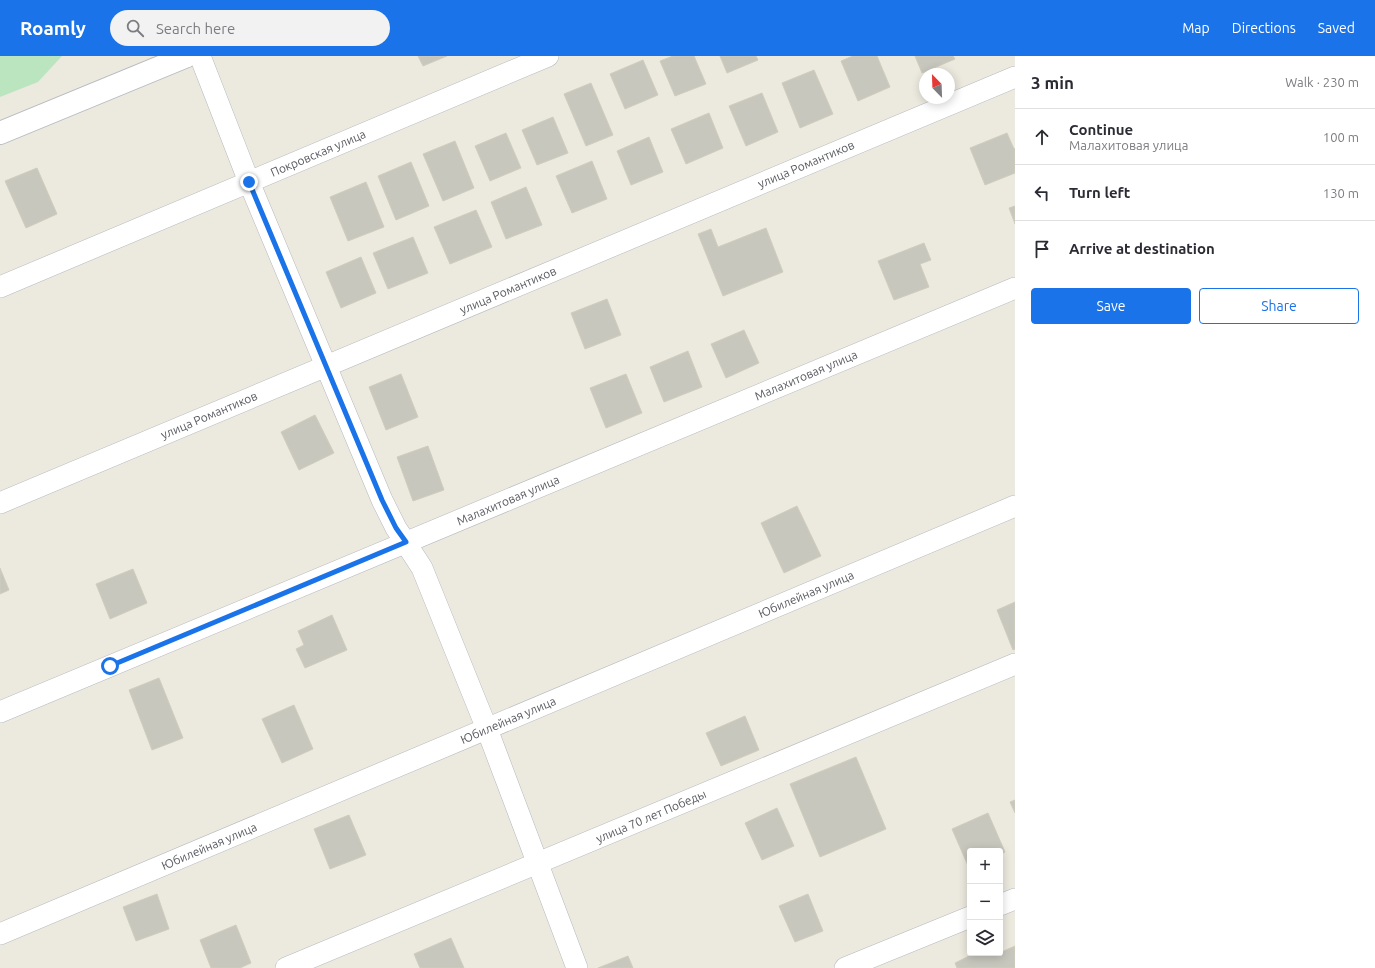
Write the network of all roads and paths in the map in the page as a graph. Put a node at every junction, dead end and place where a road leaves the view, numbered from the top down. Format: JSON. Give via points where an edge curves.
{"nodes":[{"id":1,"x":187,"y":56,"type":"edge"},
{"id":2,"x":200,"y":56,"type":"edge"},
{"id":3,"x":548,"y":56,"type":"edge"},
{"id":4,"x":1015,"y":77,"type":"edge"},
{"id":5,"x":0,"y":133,"type":"edge"},
{"id":6,"x":249,"y":182,"type":"junction"},
{"id":7,"x":0,"y":287,"type":"edge"},
{"id":8,"x":1015,"y":288,"type":"edge"},
{"id":9,"x":326,"y":366,"type":"junction"},
{"id":10,"x":0,"y":502,"type":"edge"},
{"id":11,"x":1015,"y":506,"type":"edge"},
{"id":12,"x":406,"y":542,"type":"junction"},
{"id":13,"x":1015,"y":664,"type":"edge"},
{"id":14,"x":0,"y":712,"type":"edge"},
{"id":15,"x":487,"y":729,"type":"junction"},
{"id":16,"x":538,"y":863,"type":"junction"},
{"id":17,"x":1015,"y":899,"type":"edge"},
{"id":18,"x":1003,"y":904,"type":"edge"},
{"id":19,"x":967,"y":918,"type":"edge"},
{"id":20,"x":0,"y":934,"type":"edge"},
{"id":21,"x":286,"y":968,"type":"edge"},
{"id":22,"x":577,"y":968,"type":"edge"},
{"id":23,"x":845,"y":968,"type":"edge"}],
"edges":[{"from":1,"to":5,"type":"main road"},
{"from":2,"to":6,"type":"street"},
{"from":3,"to":6,"type":"street","name":"Покровская улица"},
{"from":4,"to":9,"type":"street","name":"улица Романтиков"},
{"from":6,"to":7,"type":"street","name":"Покровская улица"},
{"from":6,"to":9,"type":"street"},
{"from":8,"to":12,"type":"street","name":"Малахитовая улица"},
{"from":9,"to":10,"type":"street","name":"улица Романтиков"},
{"from":9,"to":12,"type":"street","via":[[382,500]]},
{"from":11,"to":15,"type":"street","name":"Юбилейная улица"},
{"from":12,"to":14,"type":"street","name":"Малахитовая улица"},
{"from":12,"to":15,"type":"street","via":[[422,568]]},
{"from":13,"to":16,"type":"street","name":"улица 70 лет Победы"},
{"from":15,"to":16,"type":"street"},
{"from":15,"to":20,"type":"street","name":"Юбилейная улица"},
{"from":16,"to":21,"type":"street","name":"улица 70 лет Победы"},
{"from":16,"to":22,"type":"street"},
{"from":17,"to":18,"type":"street"},
{"from":19,"to":23,"type":"street"}]}
